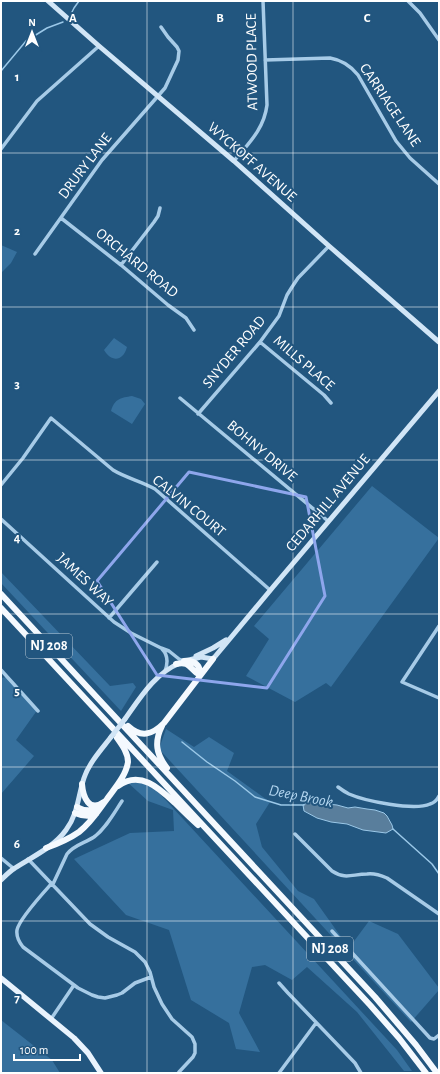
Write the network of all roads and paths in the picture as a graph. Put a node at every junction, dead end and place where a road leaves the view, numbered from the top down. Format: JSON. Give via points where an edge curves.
{"nodes":[{"id":1,"x":48,"y":1,"type":"edge"},
{"id":2,"x":263,"y":1,"type":"edge"},
{"id":3,"x":408,"y":1,"type":"edge"},
{"id":4,"x":417,"y":1,"type":"edge"},
{"id":5,"x":413,"y":6,"type":"junction"},
{"id":6,"x":161,"y":27,"type":"dead end"},
{"id":7,"x":439,"y":40,"type":"edge"},
{"id":8,"x":99,"y":46,"type":"junction"},
{"id":9,"x":265,"y":60,"type":"junction"},
{"id":10,"x":158,"y":96,"type":"junction"},
{"id":11,"x":1,"y":149,"type":"edge"},
{"id":12,"x":234,"y":160,"type":"junction"},
{"id":13,"x":439,"y":184,"type":"edge"},
{"id":14,"x":160,"y":208,"type":"dead end"},
{"id":15,"x":61,"y":218,"type":"junction"},
{"id":16,"x":328,"y":246,"type":"junction"},
{"id":17,"x":35,"y":254,"type":"dead end"},
{"id":18,"x":121,"y":265,"type":"junction"},
{"id":19,"x":194,"y":330,"type":"dead end"},
{"id":20,"x":260,"y":342,"type":"junction"},
{"id":21,"x":439,"y":342,"type":"edge"},
{"id":22,"x":439,"y":391,"type":"edge"},
{"id":23,"x":180,"y":398,"type":"dead end"},
{"id":24,"x":331,"y":403,"type":"dead end"},
{"id":25,"x":198,"y":414,"type":"junction"},
{"id":26,"x":1,"y":485,"type":"edge"},
{"id":27,"x":1,"y":518,"type":"edge"},
{"id":28,"x":328,"y":521,"type":"junction"},
{"id":29,"x":157,"y":562,"type":"dead end"},
{"id":30,"x":270,"y":590,"type":"junction"},
{"id":31,"x":1,"y":594,"type":"edge"},
{"id":32,"x":1,"y":608,"type":"edge"},
{"id":33,"x":109,"y":618,"type":"junction"},
{"id":34,"x":439,"y":626,"type":"edge"},
{"id":35,"x":237,"y":630,"type":"junction"},
{"id":36,"x":161,"y":648,"type":"junction"},
{"id":37,"x":213,"y":659,"type":"junction"},
{"id":38,"x":184,"y":661,"type":"junction"},
{"id":39,"x":176,"y":664,"type":"junction"},
{"id":40,"x":1,"y":670,"type":"edge"},
{"id":41,"x":165,"y":671,"type":"junction"},
{"id":42,"x":200,"y":675,"type":"junction"},
{"id":43,"x":65,"y":677,"type":"junction"},
{"id":44,"x":97,"y":698,"type":"junction"},
{"id":45,"x":439,"y":698,"type":"edge"},
{"id":46,"x":38,"y":711,"type":"dead end"},
{"id":47,"x":164,"y":723,"type":"junction"},
{"id":48,"x":82,"y":784,"type":"junction"},
{"id":49,"x":338,"y":787,"type":"dead end"},
{"id":50,"x":114,"y":790,"type":"junction"},
{"id":51,"x":439,"y":796,"type":"edge"},
{"id":52,"x":105,"y":801,"type":"junction"},
{"id":53,"x":122,"y":801,"type":"dead end"},
{"id":54,"x":197,"y":806,"type":"junction"},
{"id":55,"x":76,"y":810,"type":"junction"},
{"id":56,"x":99,"y":812,"type":"junction"},
{"id":57,"x":295,"y":834,"type":"dead end"},
{"id":58,"x":46,"y":848,"type":"junction"},
{"id":59,"x":226,"y":850,"type":"junction"},
{"id":60,"x":1,"y":858,"type":"edge"},
{"id":61,"x":28,"y":859,"type":"junction"},
{"id":62,"x":13,"y":868,"type":"junction"},
{"id":63,"x":1,"y":880,"type":"edge"},
{"id":64,"x":53,"y":884,"type":"junction"},
{"id":65,"x":439,"y":914,"type":"edge"},
{"id":66,"x":332,"y":931,"type":"dead end"},
{"id":67,"x":151,"y":977,"type":"junction"},
{"id":68,"x":1,"y":978,"type":"edge"},
{"id":69,"x":279,"y":983,"type":"dead end"},
{"id":70,"x":74,"y":985,"type":"junction"},
{"id":71,"x":51,"y":1019,"type":"junction"},
{"id":72,"x":316,"y":1023,"type":"junction"},
{"id":73,"x":439,"y":1034,"type":"edge"},
{"id":74,"x":179,"y":1072,"type":"dead end"},
{"id":75,"x":101,"y":1073,"type":"edge"},
{"id":76,"x":280,"y":1073,"type":"edge"},
{"id":77,"x":361,"y":1073,"type":"edge"},
{"id":78,"x":426,"y":1073,"type":"edge"},
{"id":79,"x":437,"y":1073,"type":"edge"}],
"edges":[{"from":1,"to":8,"type":"main road","name":"WYCKOFF AVENUE"},
{"from":2,"to":9,"type":"street","name":"ATWOOD PLACE"},
{"from":3,"to":5,"type":"street"},
{"from":4,"to":5,"type":"street"},
{"from":5,"to":7,"type":"street"},
{"from":6,"to":10,"type":"street","name":"DRURY LANE","via":[[177,46],[179,56],[165,88]]},
{"from":8,"to":10,"type":"main road","name":"WYCKOFF AVENUE"},
{"from":8,"to":11,"type":"street","via":[[37,101]]},
{"from":9,"to":12,"type":"street","name":"ATWOOD PLACE","via":[[267,105],[264,119],[257,132]]},
{"from":9,"to":13,"type":"street","name":"CARRIAGE LANE","via":[[330,58],[349,66],[358,75],[396,141],[410,158]]},
{"from":10,"to":12,"type":"main road","name":"WYCKOFF AVENUE"},
{"from":10,"to":15,"type":"street","name":"DRURY LANE","via":[[102,160]]},
{"from":12,"to":16,"type":"main road","name":"WYCKOFF AVENUE"},
{"from":14,"to":18,"type":"street","via":[[154,222]]},
{"from":15,"to":17,"type":"street","name":"DRURY LANE"},
{"from":15,"to":18,"type":"street","name":"ORCHARD ROAD"},
{"from":16,"to":20,"type":"street","name":"SNYDER ROAD","via":[[298,278],[287,295],[279,316]]},
{"from":16,"to":21,"type":"main road","name":"WYCKOFF AVENUE"},
{"from":18,"to":19,"type":"street","name":"ORCHARD ROAD","via":[[186,318]]},
{"from":20,"to":24,"type":"street","name":"MILLS PLACE"},
{"from":20,"to":25,"type":"street","name":"SNYDER ROAD"},
{"from":22,"to":28,"type":"main road","name":"CEDARHILL AVENUE"},
{"from":23,"to":25,"type":"street","name":"BOHNY DRIVE"},
{"from":25,"to":28,"type":"street","name":"BOHNY DRIVE"},
{"from":26,"to":30,"type":"street","name":"CALVIN COURT","via":[[51,418],[113,470],[155,489]]},
{"from":27,"to":33,"type":"street","name":"JAMES WAY"},
{"from":28,"to":30,"type":"main road","name":"CEDARHILL AVENUE"},
{"from":29,"to":33,"type":"street"},
{"from":30,"to":35,"type":"main road","name":"CEDARHILL AVENUE"},
{"from":31,"to":44,"type":"highway","number":"NJ 208"},
{"from":32,"to":43,"type":"highway","number":"NJ 208"},
{"from":33,"to":36,"type":"street","name":"JAMES WAY"},
{"from":34,"to":45,"type":"street","via":[[402,682]]},
{"from":35,"to":37,"type":"main road","name":"CEDARHILL AVENUE"},
{"from":35,"to":38,"type":"main road","name":"CEDARHILL AVENUE","via":[[213,648]]},
{"from":36,"to":38,"type":"street","name":"JAMES WAY"},
{"from":36,"to":41,"type":"street","via":[[166,657]]},
{"from":37,"to":38,"type":"main road","name":"CEDARHILL AVENUE","via":[[201,657]]},
{"from":37,"to":42,"type":"highway"},
{"from":38,"to":39,"type":"main road","name":"CEDARHILL AVENUE"},
{"from":38,"to":42,"type":"highway","via":[[196,663],[200,668]]},
{"from":39,"to":41,"type":"main road","name":"CEDARHILL AVENUE"},
{"from":39,"to":42,"type":"highway","via":[[186,664]]},
{"from":40,"to":46,"type":"street"},
{"from":41,"to":48,"type":"main road","name":"CEDARHILL AVENUE","bridge":true,"via":[[149,687],[111,737],[90,766]]},
{"from":42,"to":47,"type":"highway"},
{"from":43,"to":50,"type":"highway","via":[[124,748],[127,767]]},
{"from":43,"to":59,"type":"highway","number":"NJ 208"},
{"from":44,"to":47,"type":"highway","via":[[129,728],[138,733],[147,734]]},
{"from":44,"to":54,"type":"highway","number":"NJ 208"},
{"from":47,"to":54,"type":"highway","via":[[157,739],[159,755]]},
{"from":48,"to":52,"type":"highway","via":[[84,798],[89,804],[100,805]]},
{"from":48,"to":55,"type":"main road","name":"CEDARHILL AVENUE"},
{"from":49,"to":51,"type":"street","via":[[354,796],[405,806],[430,804]]},
{"from":50,"to":52,"type":"highway"},
{"from":50,"to":59,"type":"highway","via":[[130,780],[150,783]]},
{"from":52,"to":55,"type":"highway","via":[[92,811]]},
{"from":52,"to":56,"type":"highway"},
{"from":53,"to":64,"type":"street","via":[[98,834],[70,850]]},
{"from":54,"to":79,"type":"highway","number":"NJ 208","via":[[375,997]]},
{"from":55,"to":56,"type":"highway","via":[[88,816]]},
{"from":55,"to":58,"type":"main road","name":"CEDARHILL AVENUE","via":[[66,831]]},
{"from":56,"to":58,"type":"highway","via":[[78,833]]},
{"from":57,"to":65,"type":"street","via":[[337,874],[348,877],[380,875]]},
{"from":58,"to":61,"type":"main road","name":"CEDARHILL AVENUE"},
{"from":59,"to":78,"type":"highway","number":"NJ 208","via":[[378,1014]]},
{"from":60,"to":62,"type":"street"},
{"from":61,"to":62,"type":"main road","name":"CEDARHILL AVENUE"},
{"from":61,"to":64,"type":"street"},
{"from":62,"to":63,"type":"main road","name":"CEDARHILL AVENUE"},
{"from":64,"to":67,"type":"street","via":[[98,931],[141,956]]},
{"from":64,"to":70,"type":"street","via":[[19,925],[18,939],[23,947]]},
{"from":66,"to":73,"type":"street","via":[[430,1038],[434,1039]]},
{"from":67,"to":70,"type":"street","via":[[111,997],[98,997]]},
{"from":67,"to":74,"type":"street","via":[[167,1012],[178,1026],[192,1037],[195,1044],[193,1057]]},
{"from":68,"to":71,"type":"main road"},
{"from":69,"to":72,"type":"street"},
{"from":70,"to":71,"type":"street"},
{"from":71,"to":75,"type":"main road","via":[[81,1045]]},
{"from":72,"to":76,"type":"street"},
{"from":72,"to":77,"type":"street","via":[[355,1063]]}]}
